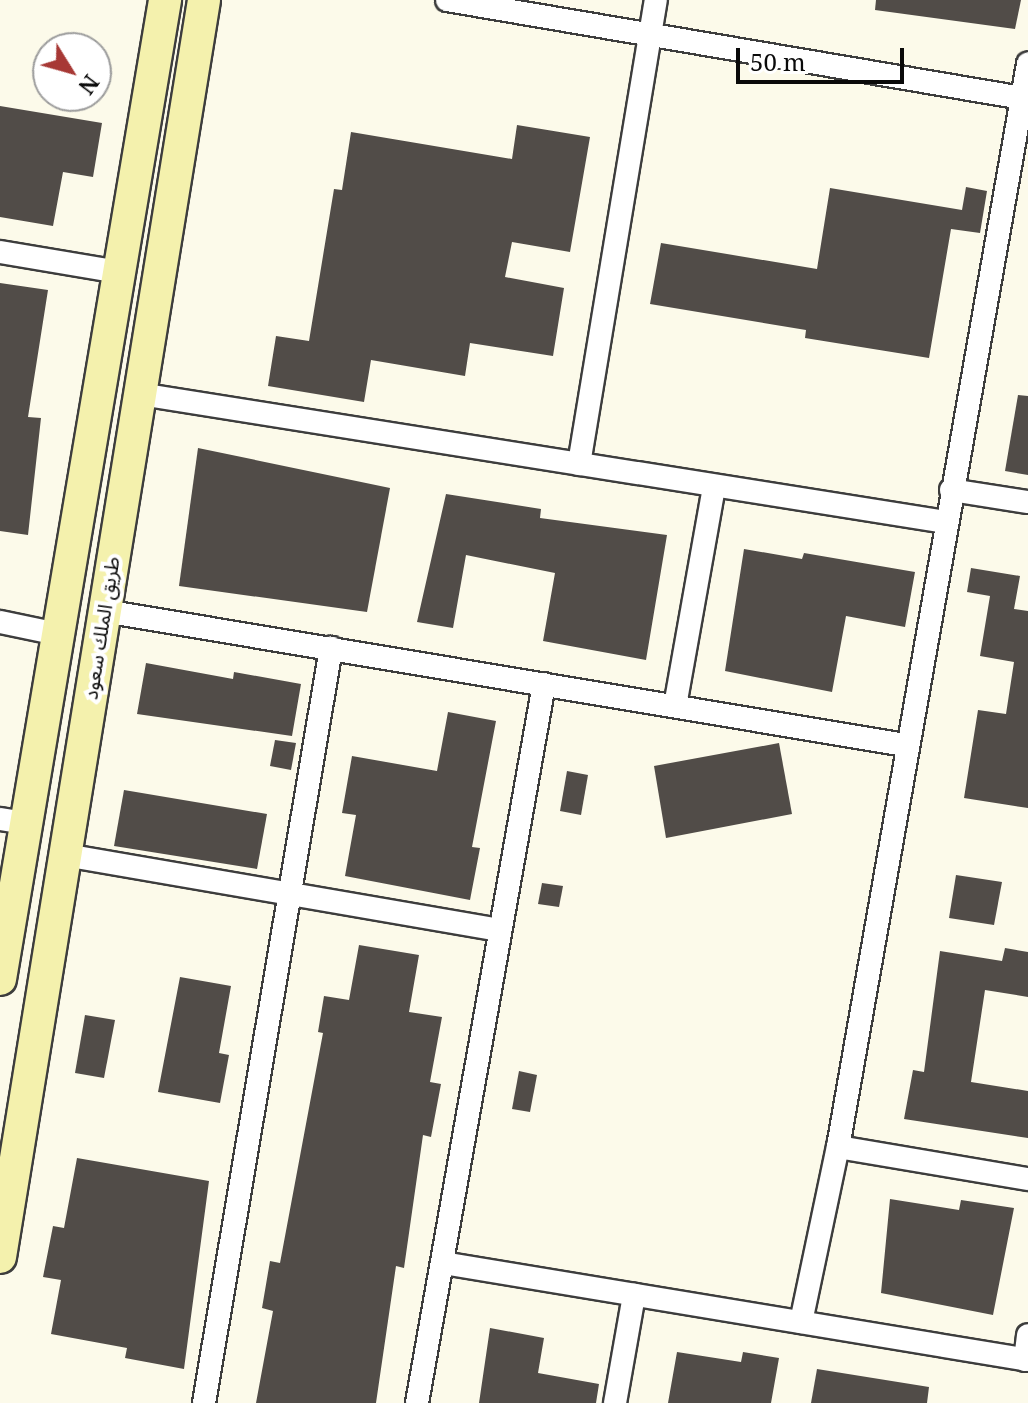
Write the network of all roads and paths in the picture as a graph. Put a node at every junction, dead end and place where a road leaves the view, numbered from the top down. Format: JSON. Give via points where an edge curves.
{"nodes":[{"id":1,"x":165,"y":0,"type":"edge"},
{"id":2,"x":204,"y":0,"type":"edge"},
{"id":3,"x":447,"y":0,"type":"edge"},
{"id":4,"x":656,"y":0,"type":"edge"},
{"id":5,"x":651,"y":35,"type":"junction"},
{"id":6,"x":1028,"y":64,"type":"edge"},
{"id":7,"x":1025,"y":98,"type":"edge"},
{"id":8,"x":0,"y":252,"type":"edge"},
{"id":9,"x":119,"y":272,"type":"junction"},
{"id":10,"x":140,"y":394,"type":"junction"},
{"id":11,"x":579,"y":464,"type":"junction"},
{"id":12,"x":714,"y":486,"type":"junction"},
{"id":13,"x":951,"y":490,"type":"junction"},
{"id":14,"x":1028,"y":502,"type":"edge"},
{"id":15,"x":945,"y":522,"type":"junction"},
{"id":16,"x":104,"y":611,"type":"junction"},
{"id":17,"x":0,"y":622,"type":"edge"},
{"id":18,"x":58,"y":634,"type":"junction"},
{"id":19,"x":331,"y":648,"type":"junction"},
{"id":20,"x":544,"y":684,"type":"junction"},
{"id":21,"x":675,"y":706,"type":"junction"},
{"id":22,"x":905,"y":745,"type":"junction"},
{"id":23,"x":13,"y":821,"type":"edge"},
{"id":24,"x":65,"y":855,"type":"junction"},
{"id":25,"x":290,"y":894,"type":"junction"},
{"id":26,"x":500,"y":930,"type":"junction"},
{"id":27,"x":0,"y":979,"type":"edge"},
{"id":28,"x":838,"y":1147,"type":"junction"},
{"id":29,"x":1028,"y":1179,"type":"edge"},
{"id":30,"x":0,"y":1257,"type":"edge"},
{"id":31,"x":443,"y":1263,"type":"junction"},
{"id":32,"x":634,"y":1295,"type":"junction"},
{"id":33,"x":801,"y":1322,"type":"junction"},
{"id":34,"x":1028,"y":1335,"type":"edge"},
{"id":35,"x":1026,"y":1360,"type":"edge"},
{"id":36,"x":204,"y":1403,"type":"edge"},
{"id":37,"x":417,"y":1403,"type":"edge"},
{"id":38,"x":615,"y":1403,"type":"edge"}],
"edges":[{"from":1,"to":9,"type":"main road","name":"طريق الملك سعود"},
{"from":2,"to":10,"type":"main road","name":"طريق الملك سعود"},
{"from":3,"to":5,"type":"street"},
{"from":4,"to":5,"type":"street"},
{"from":5,"to":7,"type":"street"},
{"from":5,"to":11,"type":"street"},
{"from":6,"to":7,"type":"street"},
{"from":7,"to":13,"type":"street"},
{"from":8,"to":9,"type":"street"},
{"from":9,"to":18,"type":"main road","name":"طريق الملك سعود"},
{"from":10,"to":11,"type":"street"},
{"from":10,"to":16,"type":"main road","name":"طريق الملك سعود"},
{"from":11,"to":12,"type":"street"},
{"from":12,"to":15,"type":"street"},
{"from":12,"to":21,"type":"street"},
{"from":13,"to":14,"type":"street"},
{"from":13,"to":15,"type":"street"},
{"from":15,"to":22,"type":"street"},
{"from":16,"to":19,"type":"street"},
{"from":16,"to":24,"type":"main road","name":"طريق الملك سعود"},
{"from":17,"to":18,"type":"street"},
{"from":18,"to":23,"type":"main road","name":"طريق الملك سعود"},
{"from":19,"to":20,"type":"street"},
{"from":19,"to":25,"type":"street"},
{"from":20,"to":21,"type":"street"},
{"from":20,"to":26,"type":"street"},
{"from":21,"to":22,"type":"street"},
{"from":22,"to":28,"type":"street"},
{"from":23,"to":27,"type":"main road","name":"طريق الملك سعود"},
{"from":24,"to":25,"type":"street"},
{"from":24,"to":30,"type":"main road","name":"طريق الملك سعود"},
{"from":25,"to":26,"type":"street"},
{"from":25,"to":36,"type":"street"},
{"from":26,"to":31,"type":"street"},
{"from":28,"to":29,"type":"street"},
{"from":28,"to":33,"type":"street"},
{"from":31,"to":32,"type":"street"},
{"from":31,"to":37,"type":"street"},
{"from":32,"to":33,"type":"street"},
{"from":32,"to":38,"type":"street"},
{"from":33,"to":35,"type":"street"},
{"from":34,"to":35,"type":"street"}]}
